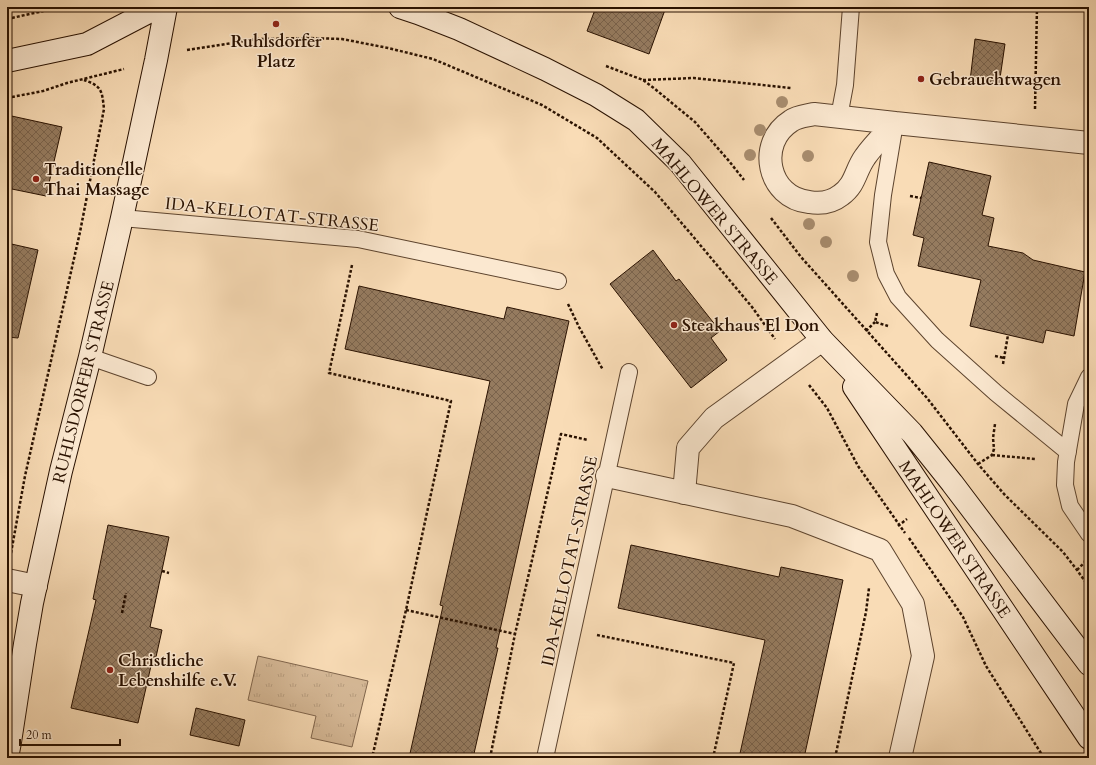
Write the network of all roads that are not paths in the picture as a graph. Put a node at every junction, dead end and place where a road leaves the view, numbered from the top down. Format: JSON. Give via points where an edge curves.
{"nodes":[{"id":1,"x":158,"y":7,"type":"edge"},
{"id":2,"x":166,"y":7,"type":"edge"},
{"id":3,"x":400,"y":7,"type":"edge"},
{"id":4,"x":851,"y":7,"type":"edge"},
{"id":5,"x":7,"y":61,"type":"edge"},
{"id":6,"x":838,"y":117,"type":"junction"},
{"id":7,"x":895,"y":124,"type":"junction"},
{"id":8,"x":1089,"y":143,"type":"edge"},
{"id":9,"x":122,"y":218,"type":"junction"},
{"id":10,"x":558,"y":281,"type":"road end"},
{"id":11,"x":822,"y":340,"type":"junction"},
{"id":12,"x":90,"y":357,"type":"junction"},
{"id":13,"x":629,"y":372,"type":"dead end"},
{"id":14,"x":148,"y":377,"type":"dead end"},
{"id":15,"x":1089,"y":377,"type":"edge"},
{"id":16,"x":1068,"y":452,"type":"junction"},
{"id":17,"x":607,"y":476,"type":"junction"},
{"id":18,"x":684,"y":493,"type":"junction"},
{"id":19,"x":1089,"y":534,"type":"edge"},
{"id":20,"x":7,"y":580,"type":"edge"},
{"id":21,"x":36,"y":586,"type":"junction"},
{"id":22,"x":1089,"y":664,"type":"edge"},
{"id":23,"x":1089,"y":738,"type":"edge"},
{"id":24,"x":7,"y":758,"type":"edge"},
{"id":25,"x":545,"y":758,"type":"edge"},
{"id":26,"x":900,"y":758,"type":"edge"}],
"edges":[{"from":1,"to":5,"type":"main road","via":[[87,44]]},
{"from":2,"to":9,"type":"main road","name":"RUHLSDORFER STRASSE"},
{"from":3,"to":11,"type":"main road","name":"MAHLOWER STRASSE","via":[[459,29],[545,69],[596,95],[636,120],[680,163]]},
{"from":4,"to":6,"type":"lane","via":[[845,85]]},
{"from":6,"to":7,"type":"main road"},
{"from":6,"to":7,"type":"main road","via":[[814,114],[799,117],[784,126],[775,138],[770,162],[772,173],[784,192],[793,198],[816,203],[840,196],[855,179],[865,157]]},
{"from":7,"to":8,"type":"main road"},
{"from":7,"to":16,"type":"lane","via":[[878,242],[886,274],[898,297],[937,340]]},
{"from":9,"to":10,"type":"lane","name":"IDA-KELLOTAT-STRASSE","via":[[358,239]]},
{"from":9,"to":12,"type":"main road","name":"RUHLSDORFER STRASSE"},
{"from":11,"to":18,"type":"main road","via":[[714,418],[688,448]]},
{"from":11,"to":22,"type":"main road","name":"MAHLOWER STRASSE","via":[[912,433]]},
{"from":11,"to":23,"type":"main road","name":"MAHLOWER STRASSE"},
{"from":12,"to":14,"type":"lane"},
{"from":12,"to":21,"type":"main road","name":"RUHLSDORFER STRASSE","via":[[61,471]]},
{"from":13,"to":17,"type":"lane","name":"IDA-KELLOTAT-STRASSE"},
{"from":15,"to":16,"type":"lane","via":[[1076,404]]},
{"from":16,"to":19,"type":"lane","via":[[1065,485],[1070,506]]},
{"from":17,"to":18,"type":"main road"},
{"from":17,"to":25,"type":"lane","name":"IDA-KELLOTAT-STRASSE"},
{"from":18,"to":26,"type":"main road","via":[[792,516],[880,550],[913,604],[923,656]]},
{"from":20,"to":21,"type":"main road"},
{"from":21,"to":24,"type":"main road","name":"RUHLSDORFER STRASSE"}]}
